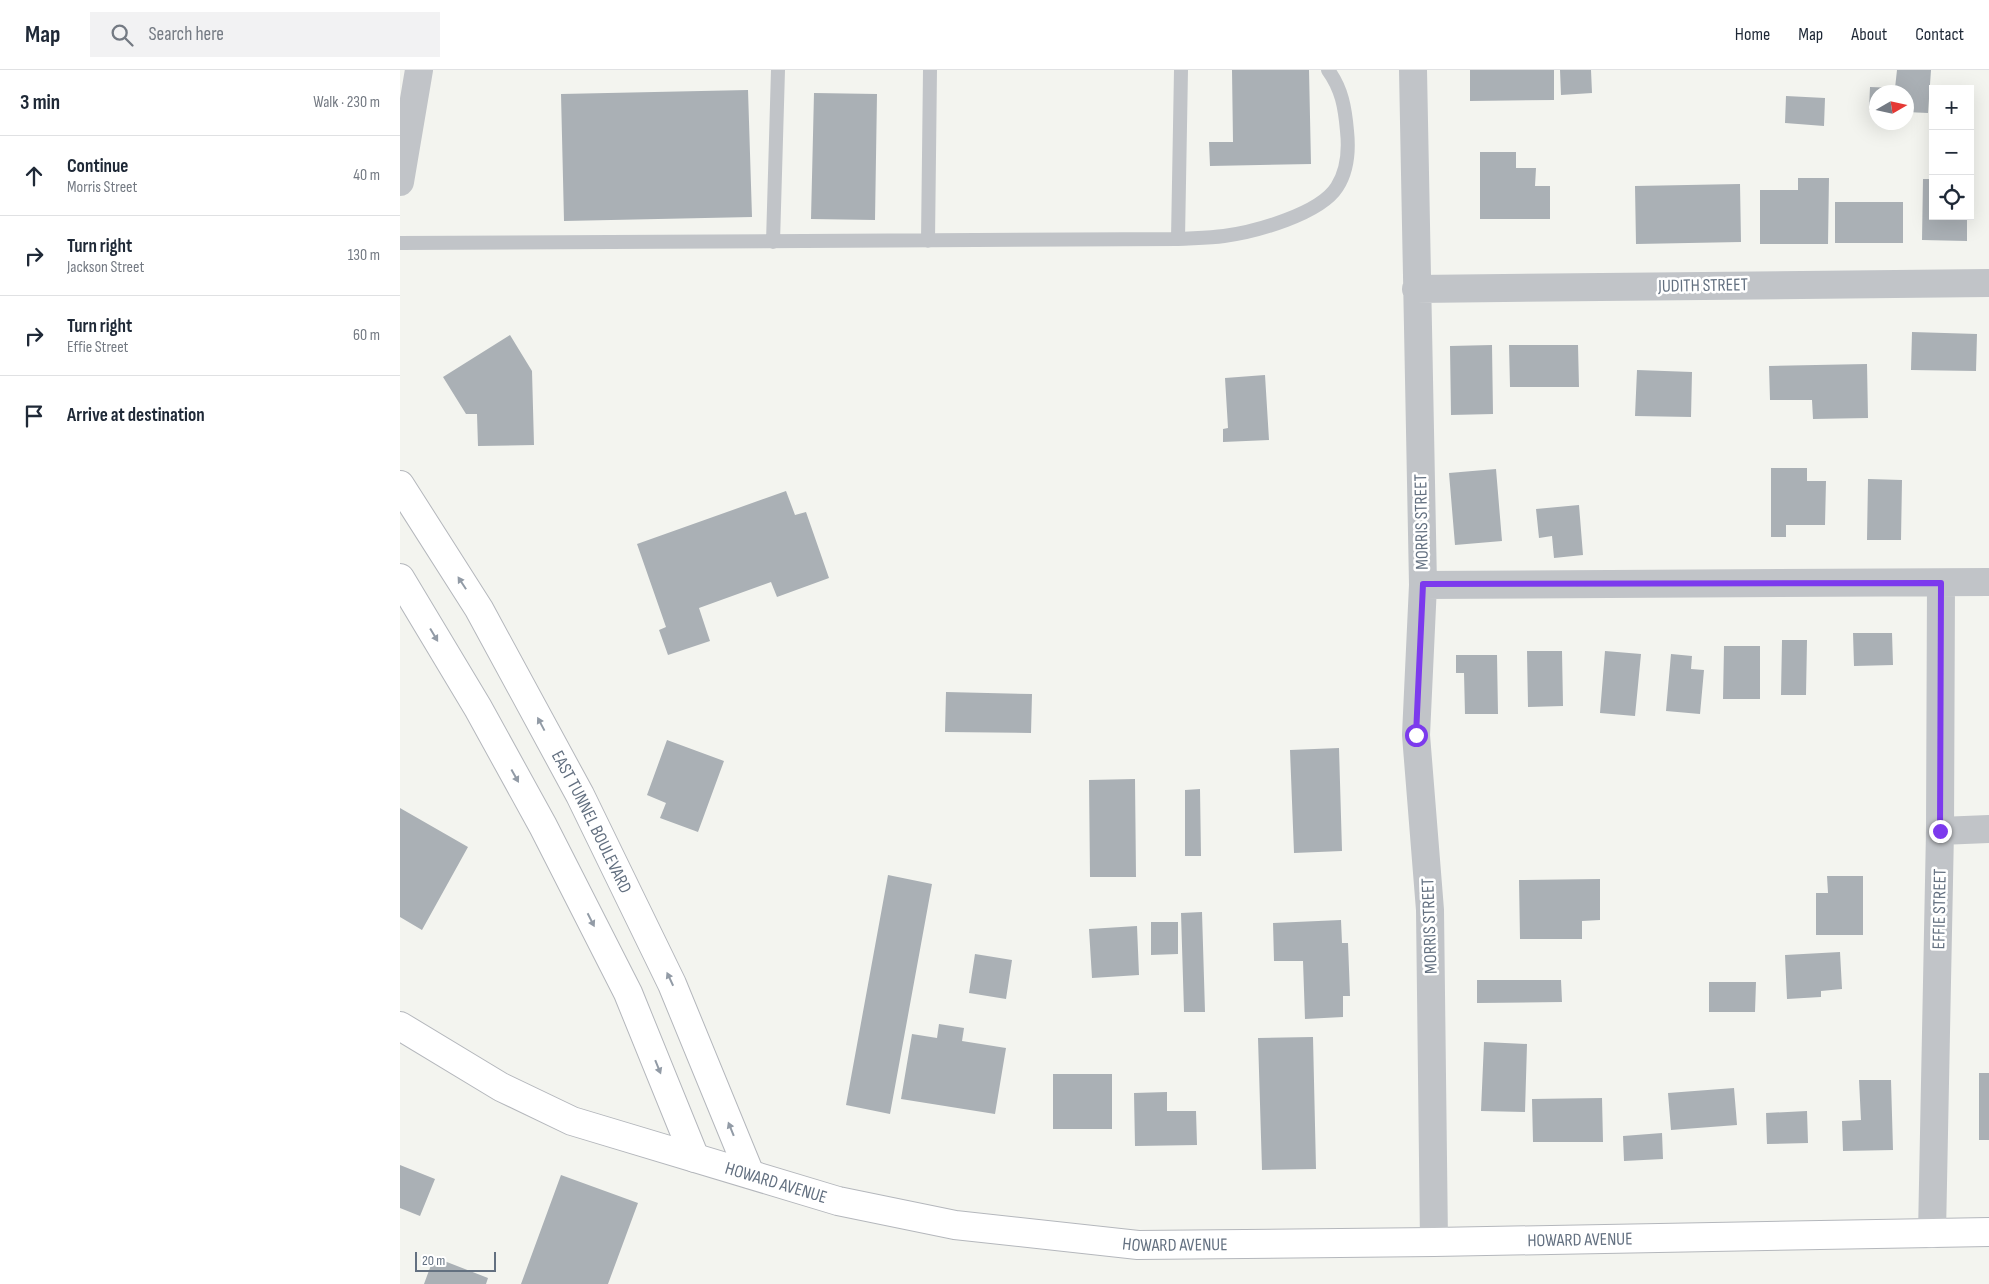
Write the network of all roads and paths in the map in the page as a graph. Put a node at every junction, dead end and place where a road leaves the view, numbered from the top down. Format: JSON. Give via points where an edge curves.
{"nodes":[{"id":1,"x":420,"y":70,"type":"edge"},
{"id":2,"x":778,"y":70,"type":"edge"},
{"id":3,"x":930,"y":70,"type":"edge"},
{"id":4,"x":1181,"y":70,"type":"edge"},
{"id":5,"x":1328,"y":70,"type":"edge"},
{"id":6,"x":1413,"y":70,"type":"edge"},
{"id":7,"x":401,"y":175,"type":"edge"},
{"id":8,"x":1178,"y":240,"type":"junction"},
{"id":9,"x":928,"y":241,"type":"junction"},
{"id":10,"x":773,"y":242,"type":"junction"},
{"id":11,"x":400,"y":243,"type":"edge"},
{"id":12,"x":1989,"y":283,"type":"edge"},
{"id":13,"x":1416,"y":289,"type":"junction"},
{"id":14,"x":400,"y":485,"type":"edge"},
{"id":15,"x":400,"y":578,"type":"edge"},
{"id":16,"x":1989,"y":582,"type":"edge"},
{"id":17,"x":1941,"y":583,"type":"junction"},
{"id":18,"x":1423,"y":584,"type":"junction"},
{"id":19,"x":1989,"y":829,"type":"edge"},
{"id":20,"x":1940,"y":831,"type":"junction"},
{"id":21,"x":400,"y":1026,"type":"edge"},
{"id":22,"x":695,"y":1158,"type":"junction"},
{"id":23,"x":750,"y":1174,"type":"junction"},
{"id":24,"x":1989,"y":1232,"type":"edge"},
{"id":25,"x":1932,"y":1234,"type":"junction"},
{"id":26,"x":1434,"y":1242,"type":"junction"}],
"edges":[{"from":1,"to":7,"type":"street"},
{"from":2,"to":10,"type":"lane"},
{"from":3,"to":9,"type":"lane"},
{"from":4,"to":8,"type":"lane"},
{"from":5,"to":8,"type":"lane","via":[[1344,102],[1348,140],[1346,168],[1328,198],[1300,214],[1257,228],[1226,236]]},
{"from":6,"to":13,"type":"street","name":"MORRIS STREET"},
{"from":8,"to":9,"type":"lane"},
{"from":9,"to":10,"type":"lane"},
{"from":10,"to":11,"type":"lane"},
{"from":12,"to":13,"type":"street","name":"JUDITH STREET"},
{"from":13,"to":18,"type":"street","name":"MORRIS STREET"},
{"from":23,"to":14,"type":"main road","name":"EAST TUNNEL BOULEVARD","one_way":true,"via":[[672,984],[580,795],[479,609]]},
{"from":15,"to":22,"type":"main road","one_way":true,"via":[[478,708],[543,826],[628,993]]},
{"from":16,"to":17,"type":"street"},
{"from":17,"to":18,"type":"street"},
{"from":17,"to":20,"type":"street","name":"EFFIE STREET"},
{"from":18,"to":26,"type":"street","name":"MORRIS STREET","via":[[1416,735],[1430,910]]},
{"from":19,"to":20,"type":"street"},
{"from":20,"to":25,"type":"street","name":"EFFIE STREET"},
{"from":21,"to":22,"type":"main road","name":"HOWARD AVENUE","via":[[501,1087],[572,1122]]},
{"from":22,"to":23,"type":"main road","name":"HOWARD AVENUE"},
{"from":23,"to":26,"type":"main road","name":"HOWARD AVENUE","via":[[838,1201],[955,1225],[1138,1245]]},
{"from":24,"to":25,"type":"main road","name":"HOWARD AVENUE"},
{"from":25,"to":26,"type":"main road","name":"HOWARD AVENUE"}]}
